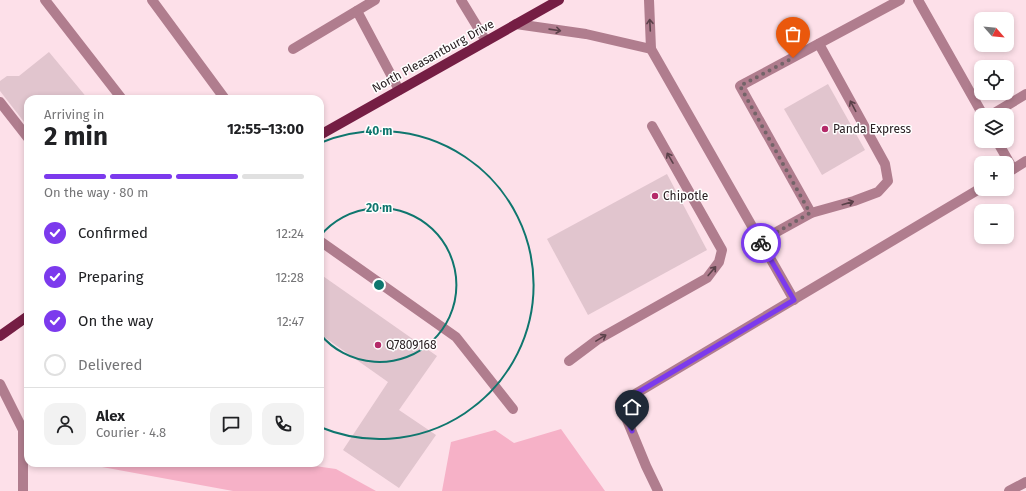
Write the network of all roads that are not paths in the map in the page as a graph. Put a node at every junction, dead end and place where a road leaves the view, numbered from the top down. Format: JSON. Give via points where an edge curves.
{"nodes":[{"id":1,"x":45,"y":0,"type":"edge"},
{"id":2,"x":152,"y":0,"type":"edge"},
{"id":3,"x":375,"y":0,"type":"edge"},
{"id":4,"x":461,"y":0,"type":"edge"},
{"id":5,"x":559,"y":0,"type":"edge"},
{"id":6,"x":649,"y":0,"type":"edge"},
{"id":7,"x":900,"y":0,"type":"edge"},
{"id":8,"x":918,"y":0,"type":"edge"},
{"id":9,"x":357,"y":11,"type":"junction"},
{"id":10,"x":516,"y":24,"type":"junction"},
{"id":11,"x":486,"y":41,"type":"junction"},
{"id":12,"x":820,"y":44,"type":"junction"},
{"id":13,"x":293,"y":49,"type":"dead end"},
{"id":14,"x":651,"y":49,"type":"junction"},
{"id":15,"x":399,"y":90,"type":"junction"},
{"id":16,"x":1026,"y":94,"type":"edge"},
{"id":17,"x":119,"y":95,"type":"edge"},
{"id":18,"x":221,"y":95,"type":"edge"},
{"id":19,"x":0,"y":102,"type":"edge"},
{"id":20,"x":979,"y":108,"type":"edge"},
{"id":21,"x":1003,"y":108,"type":"edge"},
{"id":22,"x":652,"y":126,"type":"dead end"},
{"id":23,"x":24,"y":133,"type":"edge"},
{"id":24,"x":324,"y":133,"type":"edge"},
{"id":25,"x":1026,"y":161,"type":"edge"},
{"id":26,"x":1014,"y":168,"type":"edge"},
{"id":27,"x":974,"y":192,"type":"edge"},
{"id":28,"x":810,"y":213,"type":"junction"},
{"id":29,"x":760,"y":242,"type":"junction"},
{"id":30,"x":324,"y":244,"type":"edge"},
{"id":31,"x":794,"y":300,"type":"junction"},
{"id":32,"x":24,"y":319,"type":"edge"},
{"id":33,"x":0,"y":336,"type":"edge"},
{"id":34,"x":569,"y":361,"type":"dead end"},
{"id":35,"x":0,"y":384,"type":"edge"},
{"id":36,"x":513,"y":409,"type":"dead end"},
{"id":37,"x":1026,"y":482,"type":"edge"},
{"id":38,"x":24,"y":491,"type":"edge"},
{"id":39,"x":658,"y":491,"type":"edge"},
{"id":40,"x":1010,"y":491,"type":"edge"}],
"edges":[{"from":1,"to":17,"type":"lane"},
{"from":2,"to":18,"type":"lane"},
{"from":3,"to":9,"type":"lane"},
{"from":4,"to":11,"type":"lane"},
{"from":5,"to":10,"type":"main road","name":"North Pleasantburg Drive"},
{"from":14,"to":6,"type":"lane","one_way":true},
{"from":7,"to":12,"type":"lane"},
{"from":8,"to":20,"type":"lane"},
{"from":9,"to":13,"type":"lane"},
{"from":9,"to":15,"type":"lane"},
{"from":10,"to":11,"type":"main road","name":"North Pleasantburg Drive"},
{"from":10,"to":14,"type":"lane","one_way":true,"via":[[586,34]]},
{"from":11,"to":15,"type":"main road","name":"North Pleasantburg Drive"},
{"from":12,"to":28,"type":"lane","via":[[740,86]]},
{"from":28,"to":12,"type":"lane","one_way":true,"via":[[878,192],[888,181],[885,164]]},
{"from":14,"to":29,"type":"lane"},
{"from":15,"to":24,"type":"main road","name":"North Pleasantburg Drive"},
{"from":16,"to":21,"type":"lane"},
{"from":19,"to":23,"type":"lane"},
{"from":34,"to":22,"type":"lane","one_way":true,"via":[[597,340],[706,278],[719,262],[722,250]]},
{"from":25,"to":26,"type":"lane"},
{"from":27,"to":31,"type":"lane"},
{"from":28,"to":29,"type":"lane"},
{"from":29,"to":31,"type":"lane"},
{"from":30,"to":36,"type":"lane","via":[[456,337]]},
{"from":31,"to":39,"type":"lane","via":[[620,403]]},
{"from":32,"to":33,"type":"main road"},
{"from":35,"to":38,"type":"lane","via":[[24,430]]},
{"from":37,"to":40,"type":"lane"}]}
